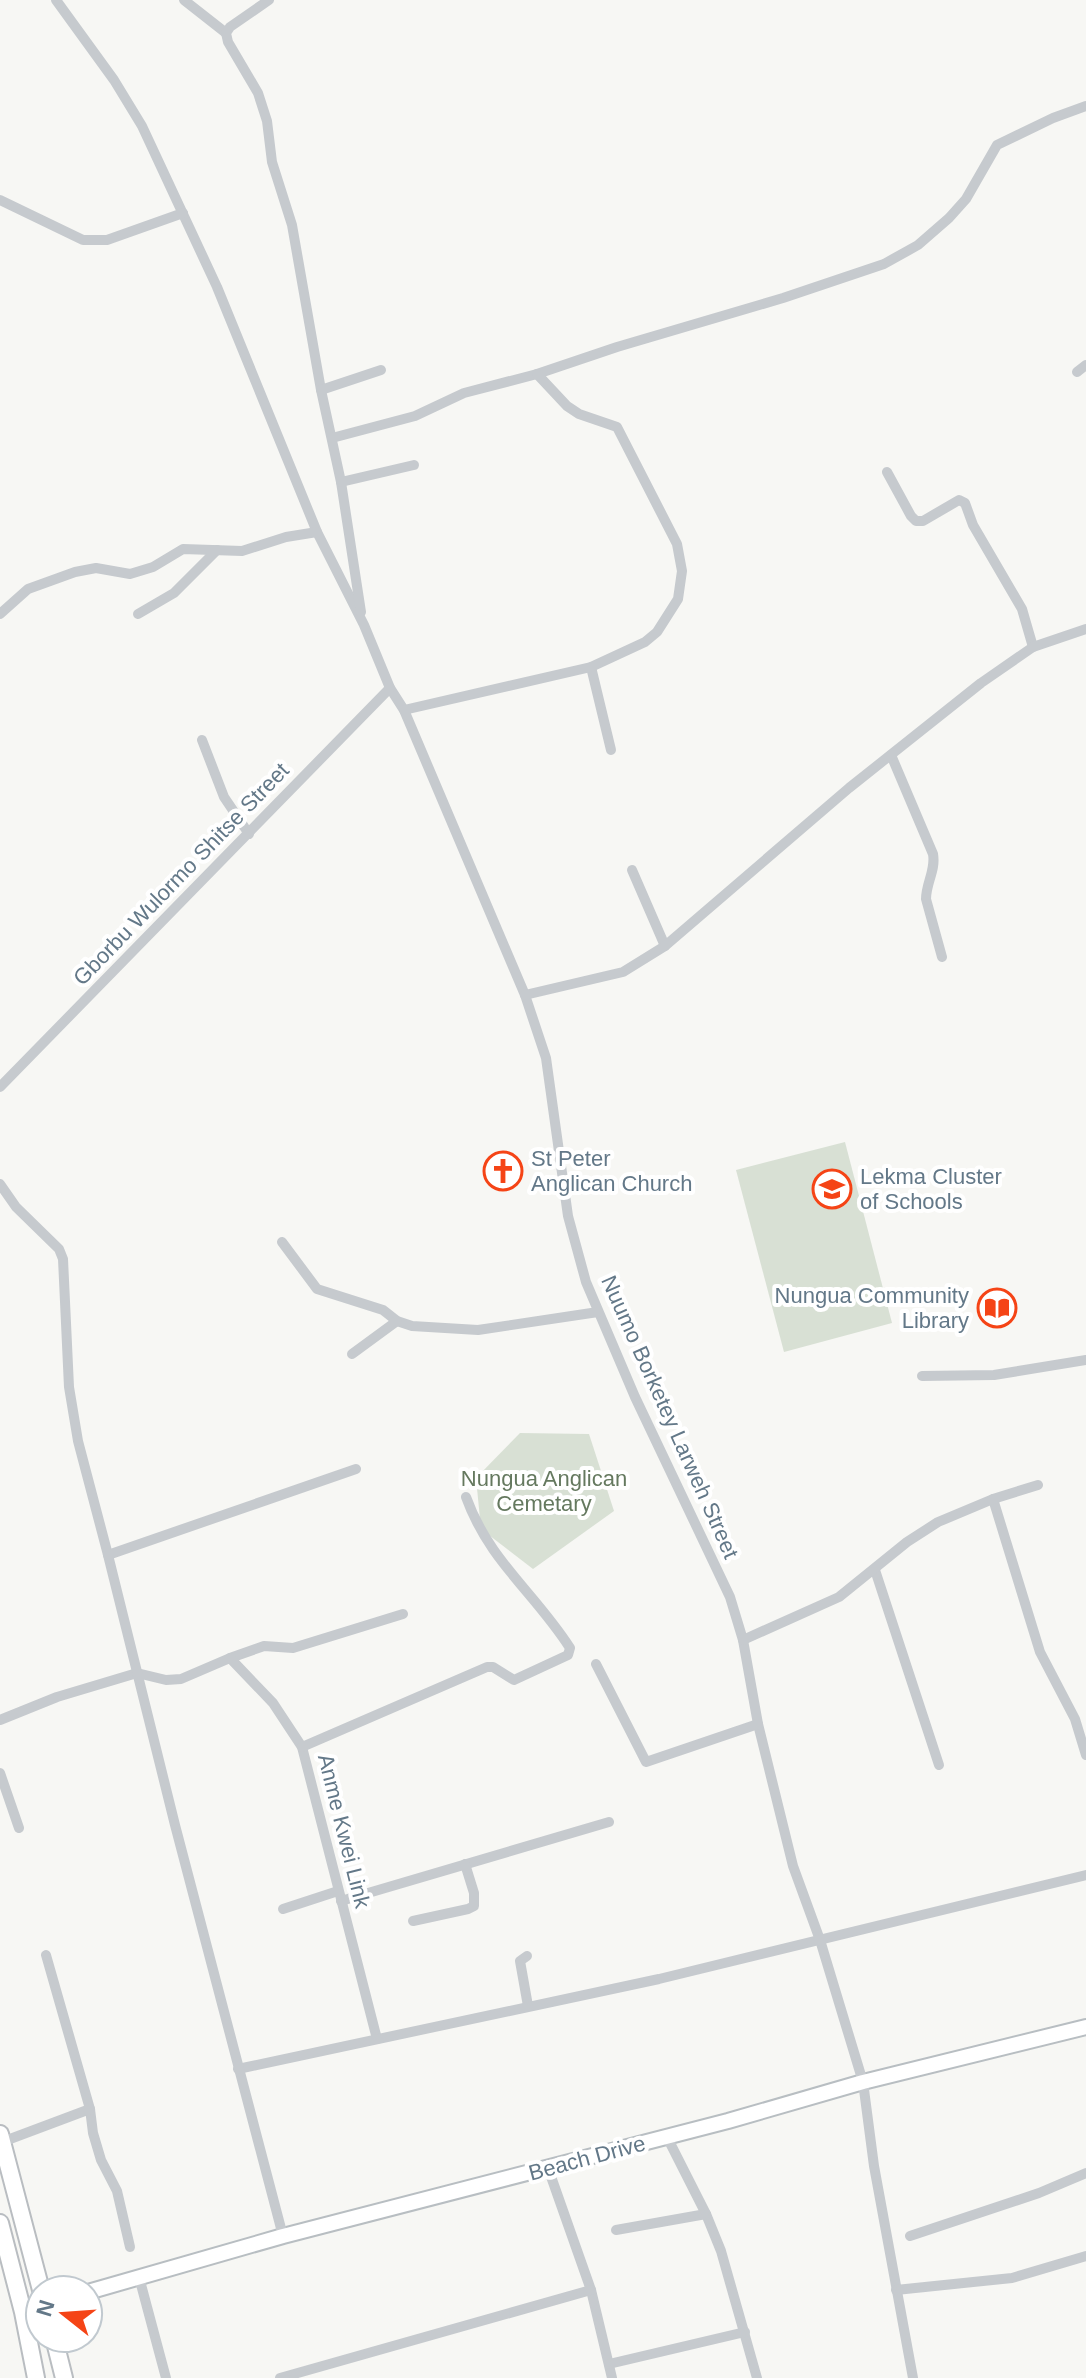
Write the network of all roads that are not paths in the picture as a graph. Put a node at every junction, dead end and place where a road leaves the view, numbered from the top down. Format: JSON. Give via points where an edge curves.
{"nodes":[{"id":1,"x":56,"y":0,"type":"edge"},
{"id":2,"x":184,"y":0,"type":"edge"},
{"id":3,"x":269,"y":0,"type":"edge"},
{"id":4,"x":226,"y":33,"type":"junction"},
{"id":5,"x":1086,"y":106,"type":"edge"},
{"id":6,"x":0,"y":201,"type":"edge"},
{"id":7,"x":183,"y":213,"type":"junction"},
{"id":8,"x":381,"y":370,"type":"dead end"},
{"id":9,"x":537,"y":374,"type":"junction"},
{"id":10,"x":321,"y":390,"type":"junction"},
{"id":11,"x":332,"y":438,"type":"junction"},
{"id":12,"x":414,"y":465,"type":"dead end"},
{"id":13,"x":887,"y":472,"type":"dead end"},
{"id":14,"x":341,"y":482,"type":"junction"},
{"id":15,"x":317,"y":532,"type":"junction"},
{"id":16,"x":217,"y":550,"type":"junction"},
{"id":17,"x":0,"y":614,"type":"edge"},
{"id":18,"x":138,"y":614,"type":"dead end"},
{"id":19,"x":364,"y":625,"type":"junction"},
{"id":20,"x":1086,"y":629,"type":"edge"},
{"id":21,"x":1033,"y":647,"type":"junction"},
{"id":22,"x":591,"y":667,"type":"junction"},
{"id":23,"x":390,"y":688,"type":"junction"},
{"id":24,"x":404,"y":710,"type":"junction"},
{"id":25,"x":202,"y":740,"type":"dead end"},
{"id":26,"x":611,"y":750,"type":"dead end"},
{"id":27,"x":891,"y":755,"type":"junction"},
{"id":28,"x":249,"y":834,"type":"junction"},
{"id":29,"x":632,"y":870,"type":"dead end"},
{"id":30,"x":665,"y":946,"type":"junction"},
{"id":31,"x":942,"y":957,"type":"dead end"},
{"id":32,"x":525,"y":995,"type":"junction"},
{"id":33,"x":0,"y":1087,"type":"edge"},
{"id":34,"x":0,"y":1184,"type":"edge"},
{"id":35,"x":282,"y":1242,"type":"dead end"},
{"id":36,"x":598,"y":1312,"type":"junction"},
{"id":37,"x":397,"y":1321,"type":"junction"},
{"id":38,"x":352,"y":1354,"type":"dead end"},
{"id":39,"x":1086,"y":1360,"type":"edge"},
{"id":40,"x":922,"y":1376,"type":"dead end"},
{"id":41,"x":356,"y":1469,"type":"dead end"},
{"id":42,"x":1038,"y":1485,"type":"dead end"},
{"id":43,"x":466,"y":1497,"type":"dead end"},
{"id":44,"x":993,"y":1499,"type":"junction"},
{"id":45,"x":108,"y":1555,"type":"junction"},
{"id":46,"x":875,"y":1570,"type":"junction"},
{"id":47,"x":403,"y":1614,"type":"dead end"},
{"id":48,"x":743,"y":1640,"type":"junction"},
{"id":49,"x":230,"y":1658,"type":"junction"},
{"id":50,"x":596,"y":1664,"type":"dead end"},
{"id":51,"x":137,"y":1673,"type":"junction"},
{"id":52,"x":1080,"y":1718,"type":"edge"},
{"id":53,"x":0,"y":1720,"type":"edge"},
{"id":54,"x":758,"y":1724,"type":"junction"},
{"id":55,"x":302,"y":1747,"type":"junction"},
{"id":56,"x":1086,"y":1755,"type":"edge"},
{"id":57,"x":939,"y":1765,"type":"dead end"},
{"id":58,"x":0,"y":1773,"type":"edge"},
{"id":59,"x":609,"y":1822,"type":"dead end"},
{"id":60,"x":19,"y":1828,"type":"dead end"},
{"id":61,"x":465,"y":1864,"type":"junction"},
{"id":62,"x":1086,"y":1875,"type":"edge"},
{"id":63,"x":340,"y":1896,"type":"junction"},
{"id":64,"x":283,"y":1909,"type":"dead end"},
{"id":65,"x":413,"y":1921,"type":"dead end"},
{"id":66,"x":820,"y":1940,"type":"junction"},
{"id":67,"x":46,"y":1955,"type":"dead end"},
{"id":68,"x":527,"y":1956,"type":"dead end"},
{"id":69,"x":528,"y":2006,"type":"junction"},
{"id":70,"x":1086,"y":2027,"type":"edge"},
{"id":71,"x":377,"y":2039,"type":"junction"},
{"id":72,"x":238,"y":2069,"type":"junction"},
{"id":73,"x":863,"y":2082,"type":"junction"},
{"id":74,"x":90,"y":2109,"type":"junction"},
{"id":75,"x":667,"y":2137,"type":"junction"},
{"id":76,"x":1,"y":2138,"type":"edge"},
{"id":77,"x":548,"y":2168,"type":"junction"},
{"id":78,"x":1086,"y":2173,"type":"edge"},
{"id":79,"x":706,"y":2214,"type":"junction"},
{"id":80,"x":0,"y":2223,"type":"edge"},
{"id":81,"x":616,"y":2230,"type":"dead end"},
{"id":82,"x":283,"y":2236,"type":"junction"},
{"id":83,"x":910,"y":2236,"type":"dead end"},
{"id":84,"x":130,"y":2247,"type":"dead end"},
{"id":85,"x":1086,"y":2256,"type":"edge"},
{"id":86,"x":37,"y":2274,"type":"edge"},
{"id":87,"x":139,"y":2277,"type":"junction"},
{"id":88,"x":104,"y":2287,"type":"edge"},
{"id":89,"x":591,"y":2290,"type":"junction"},
{"id":90,"x":896,"y":2290,"type":"junction"},
{"id":91,"x":23,"y":2312,"type":"joint"},
{"id":92,"x":745,"y":2332,"type":"junction"},
{"id":93,"x":58,"y":2354,"type":"edge"},
{"id":94,"x":609,"y":2364,"type":"junction"},
{"id":95,"x":36,"y":2378,"type":"edge"},
{"id":96,"x":64,"y":2378,"type":"edge"},
{"id":97,"x":166,"y":2378,"type":"edge"},
{"id":98,"x":280,"y":2378,"type":"edge"},
{"id":99,"x":612,"y":2378,"type":"edge"},
{"id":100,"x":757,"y":2378,"type":"edge"},
{"id":101,"x":913,"y":2378,"type":"edge"}],
"edges":[{"from":1,"to":7,"type":"street","via":[[130,105]]},
{"from":2,"to":4,"type":"street"},
{"from":3,"to":4,"type":"street"},
{"from":4,"to":10,"type":"street","via":[[267,121],[272,162],[292,225]]},
{"from":5,"to":9,"type":"street","via":[[997,145],[949,218],[918,245],[884,264]]},
{"from":6,"to":7,"type":"street","via":[[96,242]]},
{"from":7,"to":15,"type":"street"},
{"from":8,"to":10,"type":"street"},
{"from":9,"to":11,"type":"street"},
{"from":9,"to":22,"type":"street","via":[[579,414],[617,427],[677,544],[682,571],[678,599],[657,632]]},
{"from":10,"to":11,"type":"street"},
{"from":11,"to":14,"type":"street"},
{"from":12,"to":14,"type":"street"},
{"from":13,"to":21,"type":"street","via":[[916,521],[959,500],[965,503],[1022,609]]},
{"from":14,"to":19,"type":"street"},
{"from":15,"to":16,"type":"street","via":[[242,551]]},
{"from":15,"to":19,"type":"street"},
{"from":16,"to":17,"type":"street","via":[[183,549],[130,574],[96,568],[51,579],[19,595]]},
{"from":16,"to":18,"type":"street","via":[[174,593]]},
{"from":19,"to":23,"type":"street","name":"Nuumo Borketey Larweh Street"},
{"from":20,"to":21,"type":"street"},
{"from":21,"to":27,"type":"street"},
{"from":22,"to":24,"type":"street"},
{"from":22,"to":26,"type":"street"},
{"from":23,"to":24,"type":"street","name":"Nuumo Borketey Larweh Street"},
{"from":23,"to":28,"type":"street","name":"Gborbu Wulormo Shitse Street"},
{"from":24,"to":32,"type":"street","name":"Nuumo Borketey Larweh Street"},
{"from":25,"to":28,"type":"street","via":[[224,797]]},
{"from":27,"to":30,"type":"street"},
{"from":27,"to":31,"type":"street","via":[[933,854],[926,899]]},
{"from":28,"to":33,"type":"street","name":"Gborbu Wulormo Shitse Street"},
{"from":29,"to":30,"type":"street"},
{"from":30,"to":32,"type":"street","via":[[623,972]]},
{"from":32,"to":36,"type":"street","name":"Nuumo Borketey Larweh Street","via":[[546,1058],[568,1216]]},
{"from":34,"to":45,"type":"street","via":[[63,1259],[71,1401]]},
{"from":35,"to":37,"type":"street","via":[[317,1289],[383,1310]]},
{"from":36,"to":37,"type":"street","via":[[478,1330]]},
{"from":36,"to":48,"type":"street","name":"Nuumo Borketey Larweh Street","via":[[730,1597]]},
{"from":37,"to":38,"type":"street"},
{"from":39,"to":40,"type":"street","via":[[994,1375]]},
{"from":41,"to":45,"type":"street"},
{"from":42,"to":44,"type":"street"},
{"from":43,"to":55,"type":"street","via":[[496,1557],[555,1625],[570,1648],[568,1655],[514,1680],[487,1667]]},
{"from":44,"to":46,"type":"street","via":[[938,1522]]},
{"from":44,"to":52,"type":"street","via":[[1040,1652]]},
{"from":45,"to":51,"type":"street"},
{"from":46,"to":48,"type":"street","via":[[839,1597]]},
{"from":46,"to":57,"type":"street"},
{"from":47,"to":49,"type":"street","via":[[293,1648],[264,1646]]},
{"from":48,"to":54,"type":"street","name":"Nuumo Borketey Larweh Street"},
{"from":49,"to":51,"type":"street","via":[[181,1679]]},
{"from":49,"to":55,"type":"street","name":"Anme Kwei Link","via":[[273,1703]]},
{"from":50,"to":54,"type":"street","via":[[646,1762]]},
{"from":51,"to":53,"type":"street"},
{"from":51,"to":72,"type":"street"},
{"from":52,"to":56,"type":"street"},
{"from":54,"to":66,"type":"street","name":"Nuumo Borketey Larweh Street","via":[[793,1866]]},
{"from":55,"to":63,"type":"street","name":"Anme Kwei Link"},
{"from":58,"to":60,"type":"street"},
{"from":59,"to":61,"type":"street"},
{"from":61,"to":63,"type":"street"},
{"from":61,"to":65,"type":"street","via":[[474,1906]]},
{"from":62,"to":66,"type":"street"},
{"from":63,"to":64,"type":"street"},
{"from":63,"to":71,"type":"street","name":"Anme Kwei Link"},
{"from":66,"to":69,"type":"street"},
{"from":66,"to":73,"type":"street","name":"Nuumo Borketey Larweh Street"},
{"from":67,"to":74,"type":"street"},
{"from":68,"to":69,"type":"street","via":[[520,1969]]},
{"from":69,"to":71,"type":"street"},
{"from":70,"to":73,"type":"street","name":"Beach Drive"},
{"from":71,"to":72,"type":"street"},
{"from":72,"to":82,"type":"street"},
{"from":73,"to":75,"type":"street","name":"Beach Drive"},
{"from":73,"to":90,"type":"street","name":"Nuumo Borketey Larweh Street"},
{"from":74,"to":76,"type":"street"},
{"from":74,"to":84,"type":"street"},
{"from":75,"to":77,"type":"street","name":"Beach Drive"},
{"from":75,"to":79,"type":"street"},
{"from":76,"to":86,"type":"main road"},
{"from":77,"to":82,"type":"street","name":"Beach Drive"},
{"from":77,"to":89,"type":"street"},
{"from":78,"to":83,"type":"street"},
{"from":79,"to":81,"type":"street"},
{"from":79,"to":92,"type":"street"},
{"from":80,"to":91,"type":"main road"},
{"from":82,"to":87,"type":"street","name":"Beach Drive"},
{"from":85,"to":90,"type":"street","via":[[1012,2278]]},
{"from":87,"to":88,"type":"street","name":"Beach Drive"},
{"from":87,"to":97,"type":"street"},
{"from":89,"to":94,"type":"street"},
{"from":89,"to":98,"type":"street"},
{"from":90,"to":101,"type":"street","name":"Nuumo Borketey Larweh Street"},
{"from":91,"to":95,"type":"main road"},
{"from":92,"to":94,"type":"street"},
{"from":92,"to":100,"type":"street"},
{"from":93,"to":96,"type":"main road"},
{"from":94,"to":99,"type":"street"}]}
